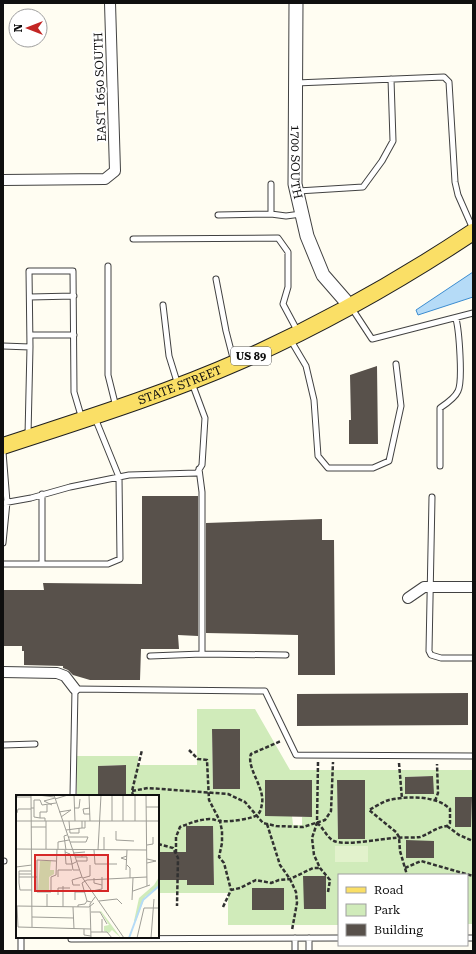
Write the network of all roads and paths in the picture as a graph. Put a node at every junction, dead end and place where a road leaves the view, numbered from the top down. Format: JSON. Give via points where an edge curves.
{"nodes":[{"id":1,"x":110,"y":3,"type":"edge"},
{"id":2,"x":296,"y":3,"type":"edge"},
{"id":3,"x":391,"y":79,"type":"junction"},
{"id":4,"x":296,"y":83,"type":"junction"},
{"id":5,"x":3,"y":180,"type":"edge"},
{"id":6,"x":271,"y":184,"type":"dead end"},
{"id":7,"x":297,"y":192,"type":"junction"},
{"id":8,"x":271,"y":214,"type":"junction"},
{"id":9,"x":302,"y":214,"type":"junction"},
{"id":10,"x":218,"y":215,"type":"dead end"},
{"id":11,"x":473,"y":231,"type":"edge"},
{"id":12,"x":133,"y":239,"type":"dead end"},
{"id":13,"x":108,"y":266,"type":"dead end"},
{"id":14,"x":216,"y":279,"type":"dead end"},
{"id":15,"x":74,"y":296,"type":"junction"},
{"id":16,"x":30,"y":297,"type":"junction"},
{"id":17,"x":163,"y":305,"type":"dead end"},
{"id":18,"x":350,"y":306,"type":"junction"},
{"id":19,"x":473,"y":313,"type":"edge"},
{"id":20,"x":456,"y":318,"type":"junction"},
{"id":21,"x":30,"y":334,"type":"junction"},
{"id":22,"x":74,"y":335,"type":"junction"},
{"id":23,"x":294,"y":336,"type":"junction"},
{"id":24,"x":3,"y":346,"type":"edge"},
{"id":25,"x":30,"y":347,"type":"junction"},
{"id":26,"x":234,"y":363,"type":"junction"},
{"id":27,"x":396,"y":364,"type":"dead end"},
{"id":28,"x":185,"y":383,"type":"junction"},
{"id":29,"x":116,"y":408,"type":"junction"},
{"id":30,"x":88,"y":418,"type":"junction"},
{"id":31,"x":28,"y":438,"type":"junction"},
{"id":32,"x":3,"y":446,"type":"edge"},
{"id":33,"x":3,"y":452,"type":"edge"},
{"id":34,"x":440,"y":466,"type":"dead end"},
{"id":35,"x":200,"y":469,"type":"junction"},
{"id":36,"x":119,"y":477,"type":"junction"},
{"id":37,"x":42,"y":494,"type":"junction"},
{"id":38,"x":432,"y":497,"type":"dead end"},
{"id":39,"x":5,"y":502,"type":"edge"},
{"id":40,"x":3,"y":543,"type":"edge"},
{"id":41,"x":3,"y":564,"type":"edge"},
{"id":42,"x":42,"y":564,"type":"junction"},
{"id":43,"x":431,"y":587,"type":"junction"},
{"id":44,"x":473,"y":587,"type":"edge"},
{"id":45,"x":408,"y":598,"type":"dead end"},
{"id":46,"x":202,"y":654,"type":"junction"},
{"id":47,"x":286,"y":655,"type":"dead end"},
{"id":48,"x":150,"y":656,"type":"dead end"},
{"id":49,"x":473,"y":658,"type":"edge"},
{"id":50,"x":3,"y":672,"type":"edge"},
{"id":51,"x":75,"y":689,"type":"junction"},
{"id":52,"x":287,"y":738,"type":"junction"},
{"id":53,"x":35,"y":744,"type":"dead end"},
{"id":54,"x":3,"y":745,"type":"edge"},
{"id":55,"x":142,"y":750,"type":"dead end"},
{"id":56,"x":189,"y":750,"type":"dead end"},
{"id":57,"x":318,"y":755,"type":"junction"},
{"id":58,"x":333,"y":755,"type":"junction"},
{"id":59,"x":398,"y":756,"type":"junction"},
{"id":60,"x":436,"y":756,"type":"junction"},
{"id":61,"x":473,"y":756,"type":"edge"},
{"id":62,"x":132,"y":791,"type":"junction"},
{"id":63,"x":208,"y":792,"type":"junction"},
{"id":64,"x":73,"y":795,"type":"edge"},
{"id":65,"x":133,"y":795,"type":"edge"},
{"id":66,"x":402,"y":799,"type":"junction"},
{"id":67,"x":435,"y":801,"type":"junction"},
{"id":68,"x":257,"y":816,"type":"junction"},
{"id":69,"x":220,"y":822,"type":"junction"},
{"id":70,"x":317,"y":823,"type":"junction"},
{"id":71,"x":267,"y":824,"type":"junction"},
{"id":72,"x":447,"y":826,"type":"junction"},
{"id":73,"x":399,"y":837,"type":"junction"},
{"id":74,"x":473,"y":841,"type":"edge"},
{"id":75,"x":159,"y":844,"type":"edge"},
{"id":76,"x":176,"y":853,"type":"junction"},
{"id":77,"x":320,"y":868,"type":"junction"},
{"id":78,"x":405,"y":868,"type":"junction"},
{"id":79,"x":407,"y":874,"type":"edge"},
{"id":80,"x":466,"y":874,"type":"edge"},
{"id":81,"x":290,"y":879,"type":"junction"},
{"id":82,"x":231,"y":890,"type":"junction"},
{"id":83,"x":328,"y":892,"type":"dead end"},
{"id":84,"x":177,"y":906,"type":"dead end"},
{"id":85,"x":223,"y":907,"type":"dead end"},
{"id":86,"x":21,"y":938,"type":"edge"},
{"id":87,"x":71,"y":938,"type":"edge"},
{"id":88,"x":293,"y":938,"type":"junction"},
{"id":89,"x":309,"y":938,"type":"junction"},
{"id":90,"x":338,"y":938,"type":"edge"},
{"id":91,"x":21,"y":951,"type":"edge"},
{"id":92,"x":295,"y":951,"type":"edge"},
{"id":93,"x":309,"y":951,"type":"edge"}],
"edges":[{"from":1,"to":5,"type":"street","name":"EAST 1650 SOUTH","via":[[115,171],[105,179]]},
{"from":2,"to":4,"type":"street","name":"1700 SOUTH"},
{"from":3,"to":4,"type":"lane"},
{"from":3,"to":7,"type":"lane","via":[[393,141],[363,187]]},
{"from":3,"to":11,"type":"lane","via":[[444,76],[449,82],[455,182]]},
{"from":4,"to":7,"type":"street","name":"1700 SOUTH"},
{"from":6,"to":8,"type":"lane"},
{"from":7,"to":9,"type":"street","name":"1700 SOUTH"},
{"from":8,"to":9,"type":"lane"},
{"from":8,"to":10,"type":"lane"},
{"from":9,"to":18,"type":"street","name":"1700 SOUTH","via":[[307,236],[324,275]]},
{"from":11,"to":18,"type":"main road","name":"STATE STREET","number":"US 89"},
{"from":12,"to":23,"type":"lane","via":[[278,238],[288,252],[288,287],[283,304]]},
{"from":13,"to":29,"type":"lane","via":[[108,375]]},
{"from":14,"to":26,"type":"lane"},
{"from":15,"to":16,"type":"lane"},
{"from":15,"to":16,"type":"lane","via":[[73,271],[29,271]]},
{"from":15,"to":22,"type":"lane"},
{"from":16,"to":21,"type":"lane"},
{"from":17,"to":28,"type":"lane","via":[[170,356]]},
{"from":18,"to":20,"type":"lane","via":[[372,339]]},
{"from":18,"to":23,"type":"main road","name":"STATE STREET","number":"US 89"},
{"from":19,"to":20,"type":"lane"},
{"from":20,"to":34,"type":"lane","via":[[461,378],[458,391],[440,408]]},
{"from":21,"to":22,"type":"lane"},
{"from":21,"to":25,"type":"lane"},
{"from":22,"to":30,"type":"lane","via":[[74,392]]},
{"from":23,"to":26,"type":"main road","name":"STATE STREET","number":"US 89"},
{"from":23,"to":27,"type":"lane","via":[[306,366],[314,400],[318,456],[328,468],[373,468],[389,461],[401,406]]},
{"from":24,"to":25,"type":"lane"},
{"from":25,"to":31,"type":"lane"},
{"from":26,"to":28,"type":"main road","name":"STATE STREET","number":"US 89"},
{"from":28,"to":29,"type":"main road","name":"STATE STREET","number":"US 89"},
{"from":28,"to":35,"type":"lane","via":[[205,418]]},
{"from":29,"to":30,"type":"main road","name":"STATE STREET","number":"US 89"},
{"from":30,"to":31,"type":"main road","name":"STATE STREET","number":"US 89"},
{"from":30,"to":36,"type":"lane"},
{"from":31,"to":32,"type":"main road","name":"STATE STREET","number":"US 89"},
{"from":33,"to":39,"type":"lane"},
{"from":35,"to":36,"type":"lane","via":[[197,473]]},
{"from":35,"to":46,"type":"lane"},
{"from":36,"to":37,"type":"lane"},
{"from":36,"to":42,"type":"lane","via":[[120,559],[108,564]]},
{"from":37,"to":39,"type":"lane"},
{"from":37,"to":42,"type":"lane"},
{"from":38,"to":43,"type":"lane"},
{"from":39,"to":40,"type":"lane"},
{"from":41,"to":42,"type":"lane"},
{"from":43,"to":44,"type":"street"},
{"from":43,"to":45,"type":"street","via":[[424,587]]},
{"from":43,"to":49,"type":"lane","via":[[430,654],[441,658]]},
{"from":46,"to":47,"type":"lane"},
{"from":46,"to":48,"type":"lane"},
{"from":50,"to":51,"type":"street","via":[[57,673],[65,676]]},
{"from":51,"to":52,"type":"lane","via":[[265,691]]},
{"from":51,"to":64,"type":"lane"},
{"from":52,"to":57,"type":"lane","via":[[296,755]]},
{"from":52,"to":68,"type":"path","via":[[251,754],[249,759],[262,801],[261,811]]},
{"from":53,"to":54,"type":"lane"},
{"from":55,"to":62,"type":"path"},
{"from":56,"to":63,"type":"path","via":[[198,759],[207,760]]},
{"from":57,"to":58,"type":"lane"},
{"from":57,"to":70,"type":"path"},
{"from":58,"to":59,"type":"lane"},
{"from":58,"to":70,"type":"path","via":[[331,811],[324,820]]},
{"from":59,"to":60,"type":"lane"},
{"from":59,"to":66,"type":"path"},
{"from":60,"to":61,"type":"lane"},
{"from":60,"to":67,"type":"path","via":[[438,793]]},
{"from":62,"to":63,"type":"path","via":[[148,788]]},
{"from":62,"to":65,"type":"path"},
{"from":63,"to":68,"type":"path","via":[[228,794],[245,802]]},
{"from":63,"to":69,"type":"path","via":[[209,800]]},
{"from":66,"to":67,"type":"path","via":[[425,798]]},
{"from":66,"to":73,"type":"path","via":[[388,800],[369,810]]},
{"from":67,"to":72,"type":"path","via":[[445,804],[450,809],[450,823]]},
{"from":68,"to":69,"type":"path"},
{"from":68,"to":71,"type":"path"},
{"from":69,"to":76,"type":"path","via":[[212,819],[196,820],[180,827],[176,837]]},
{"from":69,"to":82,"type":"path","via":[[220,857],[228,874]]},
{"from":70,"to":71,"type":"path","via":[[303,827]]},
{"from":70,"to":73,"type":"path","via":[[327,836],[344,843]]},
{"from":70,"to":77,"type":"path","via":[[312,838],[314,855]]},
{"from":71,"to":81,"type":"path","via":[[280,865]]},
{"from":72,"to":73,"type":"path","via":[[420,837]]},
{"from":72,"to":74,"type":"path"},
{"from":73,"to":78,"type":"path"},
{"from":75,"to":76,"type":"path","via":[[173,848]]},
{"from":76,"to":84,"type":"path"},
{"from":77,"to":81,"type":"path","via":[[313,868]]},
{"from":77,"to":83,"type":"path","via":[[330,880]]},
{"from":78,"to":79,"type":"path"},
{"from":78,"to":80,"type":"path","via":[[421,861]]},
{"from":81,"to":82,"type":"path","via":[[271,883],[256,880]]},
{"from":81,"to":88,"type":"path","via":[[296,892],[297,903]]},
{"from":82,"to":85,"type":"path"},
{"from":86,"to":91,"type":"lane"},
{"from":87,"to":88,"type":"lane"},
{"from":88,"to":89,"type":"lane"},
{"from":88,"to":92,"type":"lane"},
{"from":89,"to":90,"type":"lane"},
{"from":89,"to":93,"type":"lane"}]}
